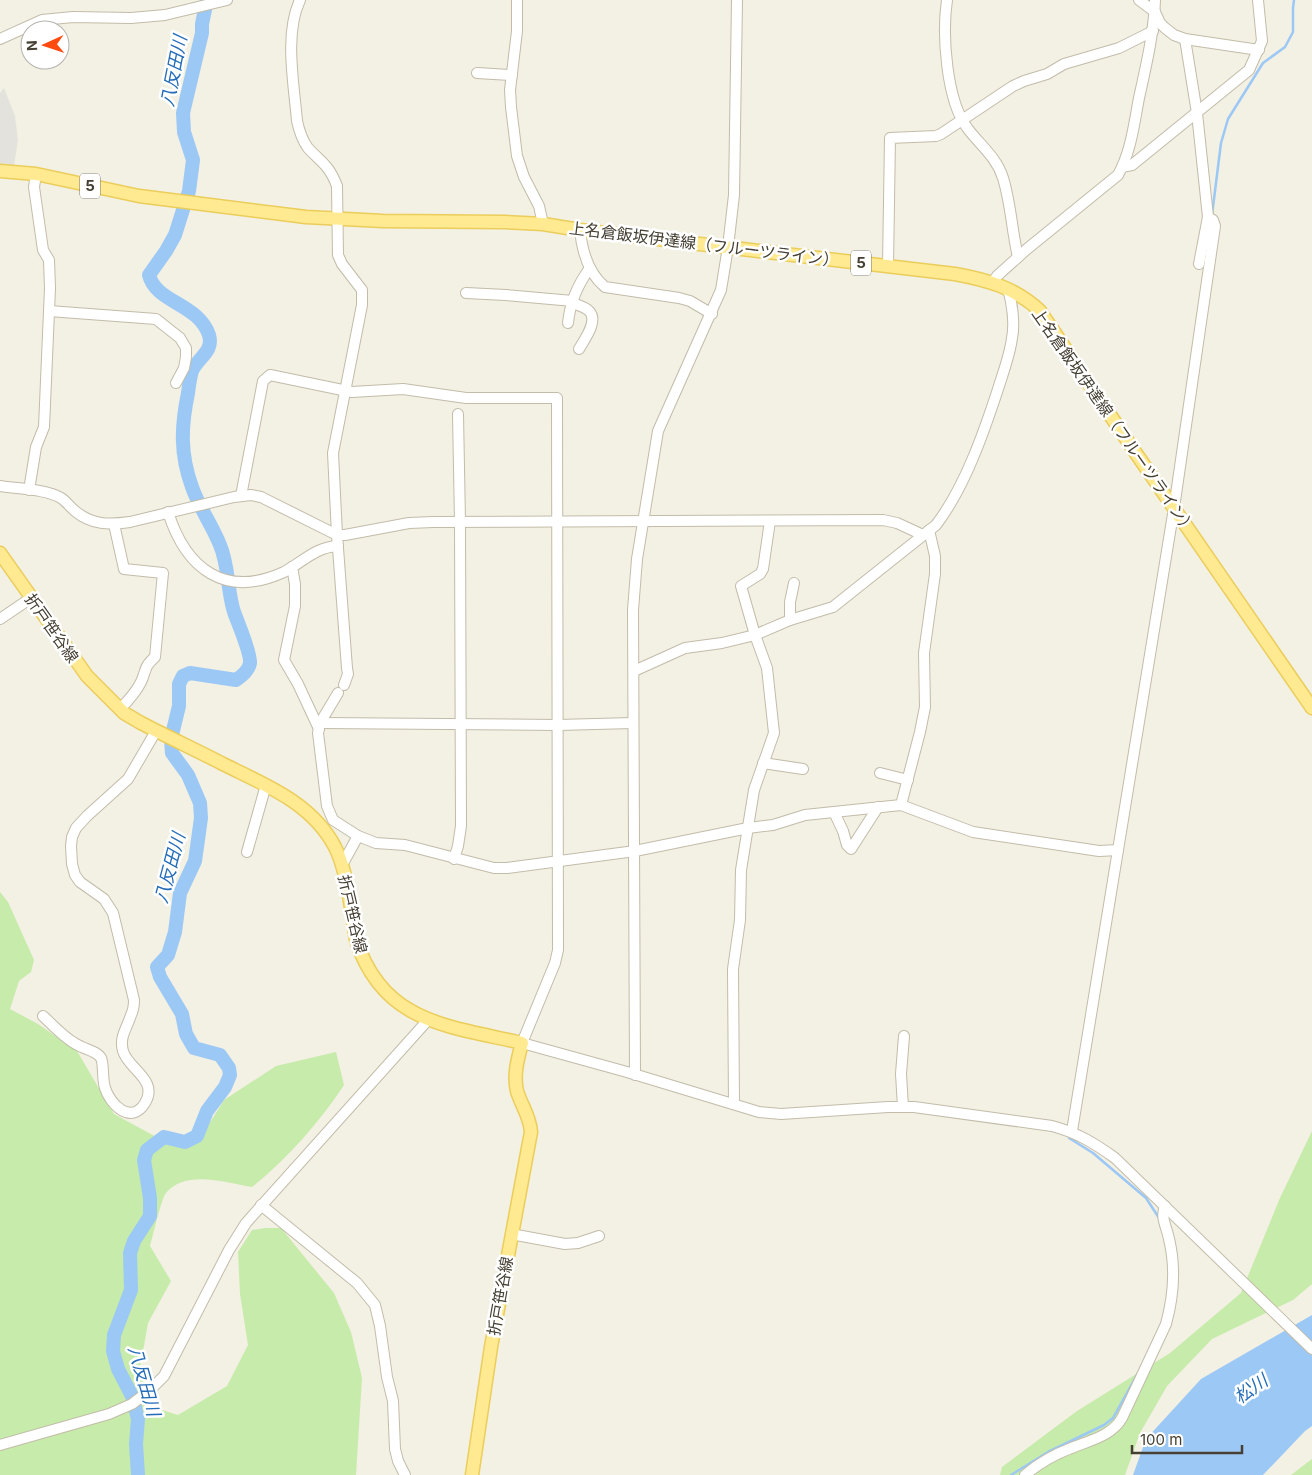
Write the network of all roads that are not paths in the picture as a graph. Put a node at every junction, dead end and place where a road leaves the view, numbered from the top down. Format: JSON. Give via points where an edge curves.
{"nodes":[{"id":1,"x":227,"y":0,"type":"edge"},
{"id":2,"x":300,"y":0,"type":"edge"},
{"id":3,"x":517,"y":0,"type":"edge"},
{"id":4,"x":737,"y":0,"type":"edge"},
{"id":5,"x":947,"y":0,"type":"edge"},
{"id":6,"x":1139,"y":0,"type":"edge"},
{"id":7,"x":1155,"y":0,"type":"edge"},
{"id":8,"x":1258,"y":0,"type":"edge"},
{"id":9,"x":1155,"y":12,"type":"junction"},
{"id":10,"x":1152,"y":30,"type":"junction"},
{"id":11,"x":0,"y":39,"type":"edge"},
{"id":12,"x":1185,"y":39,"type":"junction"},
{"id":13,"x":1258,"y":50,"type":"junction"},
{"id":14,"x":477,"y":74,"type":"dead end"},
{"id":15,"x":512,"y":75,"type":"junction"},
{"id":16,"x":1197,"y":112,"type":"junction"},
{"id":17,"x":962,"y":120,"type":"junction"},
{"id":18,"x":1122,"y":167,"type":"junction"},
{"id":19,"x":0,"y":171,"type":"edge"},
{"id":20,"x":36,"y":174,"type":"junction"},
{"id":21,"x":1208,"y":217,"type":"junction"},
{"id":22,"x":338,"y":220,"type":"junction"},
{"id":23,"x":543,"y":224,"type":"junction"},
{"id":24,"x":580,"y":230,"type":"junction"},
{"id":25,"x":728,"y":247,"type":"junction"},
{"id":26,"x":1018,"y":257,"type":"junction"},
{"id":27,"x":1199,"y":264,"type":"dead end"},
{"id":28,"x":888,"y":266,"type":"junction"},
{"id":29,"x":590,"y":268,"type":"junction"},
{"id":30,"x":993,"y":282,"type":"junction"},
{"id":31,"x":1008,"y":288,"type":"junction"},
{"id":32,"x":466,"y":293,"type":"dead end"},
{"id":33,"x":573,"y":302,"type":"junction"},
{"id":34,"x":49,"y":311,"type":"junction"},
{"id":35,"x":712,"y":314,"type":"junction"},
{"id":36,"x":568,"y":323,"type":"dead end"},
{"id":37,"x":580,"y":349,"type":"dead end"},
{"id":38,"x":176,"y":383,"type":"dead end"},
{"id":39,"x":345,"y":392,"type":"junction"},
{"id":40,"x":458,"y":414,"type":"dead end"},
{"id":41,"x":0,"y":486,"type":"edge"},
{"id":42,"x":29,"y":490,"type":"junction"},
{"id":43,"x":241,"y":496,"type":"junction"},
{"id":44,"x":1174,"y":508,"type":"junction"},
{"id":45,"x":168,"y":512,"type":"junction"},
{"id":46,"x":643,"y":521,"type":"junction"},
{"id":47,"x":770,"y":521,"type":"junction"},
{"id":48,"x":460,"y":522,"type":"junction"},
{"id":49,"x":557,"y":522,"type":"junction"},
{"id":50,"x":114,"y":524,"type":"junction"},
{"id":51,"x":926,"y":533,"type":"junction"},
{"id":52,"x":337,"y":535,"type":"junction"},
{"id":53,"x":338,"y":546,"type":"junction"},
{"id":54,"x":0,"y":554,"type":"edge"},
{"id":55,"x":292,"y":567,"type":"junction"},
{"id":56,"x":794,"y":583,"type":"dead end"},
{"id":57,"x":31,"y":598,"type":"junction"},
{"id":58,"x":0,"y":620,"type":"edge"},
{"id":59,"x":790,"y":620,"type":"junction"},
{"id":60,"x":755,"y":635,"type":"junction"},
{"id":61,"x":634,"y":671,"type":"junction"},
{"id":62,"x":1312,"y":708,"type":"edge"},
{"id":63,"x":120,"y":709,"type":"junction"},
{"id":64,"x":633,"y":723,"type":"junction"},
{"id":65,"x":461,"y":724,"type":"junction"},
{"id":66,"x":558,"y":725,"type":"junction"},
{"id":67,"x":320,"y":726,"type":"junction"},
{"id":68,"x":156,"y":731,"type":"junction"},
{"id":69,"x":763,"y":763,"type":"junction"},
{"id":70,"x":803,"y":768,"type":"dead end"},
{"id":71,"x":880,"y":773,"type":"dead end"},
{"id":72,"x":908,"y":780,"type":"junction"},
{"id":73,"x":266,"y":785,"type":"junction"},
{"id":74,"x":901,"y":805,"type":"junction"},
{"id":75,"x":878,"y":807,"type":"junction"},
{"id":76,"x":834,"y":812,"type":"junction"},
{"id":77,"x":333,"y":820,"type":"junction"},
{"id":78,"x":320,"y":825,"type":"junction"},
{"id":79,"x":748,"y":828,"type":"junction"},
{"id":80,"x":358,"y":836,"type":"junction"},
{"id":81,"x":1118,"y":850,"type":"junction"},
{"id":82,"x":635,"y":851,"type":"junction"},
{"id":83,"x":247,"y":852,"type":"dead end"},
{"id":84,"x":454,"y":859,"type":"junction"},
{"id":85,"x":557,"y":861,"type":"junction"},
{"id":86,"x":342,"y":865,"type":"junction"},
{"id":87,"x":43,"y":1016,"type":"dead end"},
{"id":88,"x":428,"y":1020,"type":"junction"},
{"id":89,"x":904,"y":1036,"type":"dead end"},
{"id":90,"x":522,"y":1043,"type":"junction"},
{"id":91,"x":635,"y":1075,"type":"junction"},
{"id":92,"x":734,"y":1104,"type":"junction"},
{"id":93,"x":903,"y":1107,"type":"junction"},
{"id":94,"x":1072,"y":1131,"type":"junction"},
{"id":95,"x":261,"y":1204,"type":"junction"},
{"id":96,"x":1165,"y":1206,"type":"junction"},
{"id":97,"x":511,"y":1234,"type":"junction"},
{"id":98,"x":599,"y":1236,"type":"dead end"},
{"id":99,"x":1312,"y":1349,"type":"edge"},
{"id":100,"x":0,"y":1445,"type":"edge"},
{"id":101,"x":405,"y":1475,"type":"edge"},
{"id":102,"x":472,"y":1475,"type":"edge"},
{"id":103,"x":1024,"y":1475,"type":"edge"}],
"edges":[{"from":1,"to":11,"type":"street","via":[[165,15],[42,20]]},
{"from":2,"to":22,"type":"street","via":[[293,17],[292,38],[297,121],[303,140],[333,176],[337,186]]},
{"from":3,"to":15,"type":"street"},
{"from":4,"to":25,"type":"street","via":[[734,195]]},
{"from":5,"to":17,"type":"street","via":[[944,18],[952,96]]},
{"from":6,"to":9,"type":"street"},
{"from":7,"to":9,"type":"street"},
{"from":8,"to":13,"type":"street","via":[[1262,41]]},
{"from":9,"to":10,"type":"street"},
{"from":9,"to":12,"type":"street","via":[[1165,28]]},
{"from":10,"to":17,"type":"street","via":[[1119,48],[1064,64],[1047,74],[1024,81]]},
{"from":10,"to":18,"type":"street","via":[[1132,134]]},
{"from":12,"to":13,"type":"street"},
{"from":12,"to":16,"type":"street"},
{"from":13,"to":16,"type":"street","via":[[1249,70]]},
{"from":14,"to":15,"type":"street"},
{"from":15,"to":23,"type":"street","via":[[511,107],[517,156],[540,206]]},
{"from":16,"to":18,"type":"street","via":[[1132,165]]},
{"from":16,"to":21,"type":"street"},
{"from":17,"to":26,"type":"street","via":[[995,160],[1003,179]]},
{"from":17,"to":28,"type":"street","via":[[936,136],[890,138]]},
{"from":18,"to":26,"type":"street","via":[[1118,175]]},
{"from":19,"to":20,"type":"main road","name":"上名倉飯坂伊達線（フルーツライン）","number":"5"},
{"from":20,"to":22,"type":"main road","name":"上名倉飯坂伊達線（フルーツライン）","number":"5","via":[[139,196]]},
{"from":20,"to":34,"type":"street","via":[[34,187],[43,250],[49,260]]},
{"from":21,"to":27,"type":"street"},
{"from":21,"to":44,"type":"street","via":[[1215,226]]},
{"from":22,"to":23,"type":"main road","name":"上名倉飯坂伊達線（フルーツライン）","number":"5"},
{"from":22,"to":39,"type":"street","via":[[338,255],[363,294]]},
{"from":23,"to":24,"type":"main road","name":"上名倉飯坂伊達線（フルーツライン）","number":"5"},
{"from":24,"to":25,"type":"main road","name":"上名倉飯坂伊達線（フルーツライン）","number":"5"},
{"from":24,"to":29,"type":"street"},
{"from":25,"to":28,"type":"main road","name":"上名倉飯坂伊達線（フルーツライン）","number":"5"},
{"from":25,"to":35,"type":"street","via":[[721,290]]},
{"from":26,"to":30,"type":"street"},
{"from":28,"to":30,"type":"main road","name":"上名倉飯坂伊達線（フルーツライン）","number":"5"},
{"from":29,"to":33,"type":"street","via":[[581,280]]},
{"from":29,"to":35,"type":"street","via":[[605,286],[679,298]]},
{"from":30,"to":31,"type":"main road","name":"上名倉飯坂伊達線（フルーツライン）","number":"5"},
{"from":31,"to":44,"type":"main road","name":"上名倉飯坂伊達線（フルーツライン）","number":"5","via":[[1029,300],[1040,311]]},
{"from":31,"to":51,"type":"street","via":[[1013,337],[989,418],[947,510]]},
{"from":32,"to":33,"type":"street"},
{"from":33,"to":36,"type":"street","via":[[569,308]]},
{"from":33,"to":37,"type":"street","via":[[592,315],[592,323]]},
{"from":34,"to":38,"type":"street","via":[[156,319],[180,338],[186,348],[184,368]]},
{"from":34,"to":42,"type":"street","via":[[44,427],[36,447]]},
{"from":35,"to":46,"type":"street","via":[[658,431]]},
{"from":39,"to":43,"type":"street","via":[[266,377]]},
{"from":39,"to":49,"type":"street","via":[[403,389],[466,398],[557,398]]},
{"from":39,"to":52,"type":"street","via":[[333,454]]},
{"from":40,"to":48,"type":"street"},
{"from":41,"to":42,"type":"street"},
{"from":42,"to":50,"type":"street","via":[[60,498],[93,522]]},
{"from":43,"to":45,"type":"street"},
{"from":43,"to":52,"type":"street","via":[[261,497]]},
{"from":44,"to":62,"type":"main road","name":"上名倉飯坂伊達線（フルーツライン）","number":"5"},
{"from":44,"to":81,"type":"street"},
{"from":45,"to":50,"type":"street"},
{"from":45,"to":55,"type":"street","via":[[174,532],[191,559],[224,579],[235,583],[260,580]]},
{"from":46,"to":47,"type":"street"},
{"from":46,"to":49,"type":"street"},
{"from":46,"to":61,"type":"street","via":[[633,610]]},
{"from":47,"to":51,"type":"street","via":[[886,520]]},
{"from":47,"to":60,"type":"street","via":[[763,569],[741,586]]},
{"from":48,"to":49,"type":"street"},
{"from":48,"to":52,"type":"street","via":[[409,523]]},
{"from":48,"to":65,"type":"street"},
{"from":49,"to":66,"type":"street"},
{"from":50,"to":63,"type":"street","via":[[124,569],[163,573],[155,658],[146,665],[141,681]]},
{"from":51,"to":59,"type":"street","via":[[833,607]]},
{"from":51,"to":72,"type":"street","via":[[935,556],[935,574],[924,653],[925,706]]},
{"from":52,"to":53,"type":"street"},
{"from":53,"to":55,"type":"street","via":[[314,552]]},
{"from":53,"to":67,"type":"street","via":[[348,674]]},
{"from":54,"to":57,"type":"main road","name":"折戸笹谷線"},
{"from":55,"to":67,"type":"street","via":[[295,606],[284,660]]},
{"from":56,"to":59,"type":"street"},
{"from":57,"to":58,"type":"street"},
{"from":57,"to":63,"type":"main road","name":"折戸笹谷線","via":[[86,676]]},
{"from":59,"to":60,"type":"street"},
{"from":60,"to":61,"type":"street","via":[[685,648]]},
{"from":60,"to":69,"type":"street","via":[[767,668],[774,733]]},
{"from":61,"to":64,"type":"street"},
{"from":63,"to":68,"type":"main road","name":"折戸笹谷線"},
{"from":64,"to":66,"type":"street"},
{"from":64,"to":82,"type":"street"},
{"from":65,"to":66,"type":"street"},
{"from":65,"to":67,"type":"street"},
{"from":65,"to":84,"type":"street","via":[[461,826]]},
{"from":66,"to":85,"type":"street"},
{"from":67,"to":77,"type":"street","via":[[318,733],[327,806]]},
{"from":68,"to":73,"type":"main road","name":"折戸笹谷線"},
{"from":68,"to":87,"type":"street","via":[[128,779],[76,828],[71,846],[75,875],[104,899],[112,913],[134,1000],[132,1014],[122,1036],[123,1052],[148,1086],[145,1103],[134,1113],[127,1114],[117,1107],[104,1087],[101,1058],[75,1044]]},
{"from":69,"to":70,"type":"street"},
{"from":69,"to":79,"type":"street","via":[[754,790]]},
{"from":71,"to":72,"type":"street"},
{"from":72,"to":74,"type":"street"},
{"from":73,"to":78,"type":"main road","name":"折戸笹谷線","via":[[298,803]]},
{"from":73,"to":83,"type":"street"},
{"from":74,"to":75,"type":"street"},
{"from":74,"to":81,"type":"street","via":[[973,832]]},
{"from":75,"to":76,"type":"street"},
{"from":75,"to":76,"type":"street","via":[[850,849]]},
{"from":76,"to":79,"type":"street","via":[[804,815],[773,825]]},
{"from":77,"to":78,"type":"street"},
{"from":77,"to":80,"type":"street"},
{"from":78,"to":86,"type":"main road","name":"折戸笹谷線","via":[[335,847]]},
{"from":79,"to":82,"type":"street"},
{"from":79,"to":92,"type":"street","via":[[741,870],[740,920],[733,969]]},
{"from":80,"to":84,"type":"street","via":[[376,843],[404,845]]},
{"from":80,"to":86,"type":"street"},
{"from":81,"to":94,"type":"street"},
{"from":82,"to":85,"type":"street"},
{"from":82,"to":91,"type":"street"},
{"from":84,"to":85,"type":"street","via":[[494,868]]},
{"from":85,"to":90,"type":"street","via":[[556,963]]},
{"from":86,"to":88,"type":"main road","name":"折戸笹谷線","via":[[356,940],[366,967],[389,996]]},
{"from":88,"to":90,"type":"main road","name":"折戸笹谷線"},
{"from":88,"to":95,"type":"street"},
{"from":89,"to":93,"type":"street","via":[[900,1074]]},
{"from":90,"to":91,"type":"street"},
{"from":90,"to":97,"type":"main road","name":"折戸笹谷線","via":[[516,1071],[517,1091],[531,1132]]},
{"from":91,"to":92,"type":"street"},
{"from":92,"to":93,"type":"street","via":[[759,1112],[781,1114]]},
{"from":93,"to":94,"type":"street"},
{"from":94,"to":96,"type":"street","via":[[1115,1158]]},
{"from":95,"to":100,"type":"street","via":[[229,1250],[164,1376],[122,1410]]},
{"from":95,"to":101,"type":"street","via":[[357,1283],[375,1305],[392,1401],[395,1449]]},
{"from":96,"to":99,"type":"street"},
{"from":96,"to":103,"type":"street","via":[[1163,1220],[1172,1253],[1174,1277],[1169,1315],[1119,1424],[1108,1433],[1068,1449]]},
{"from":97,"to":98,"type":"street","via":[[565,1244]]},
{"from":97,"to":102,"type":"main road","name":"折戸笹谷線","via":[[490,1348]]}]}
